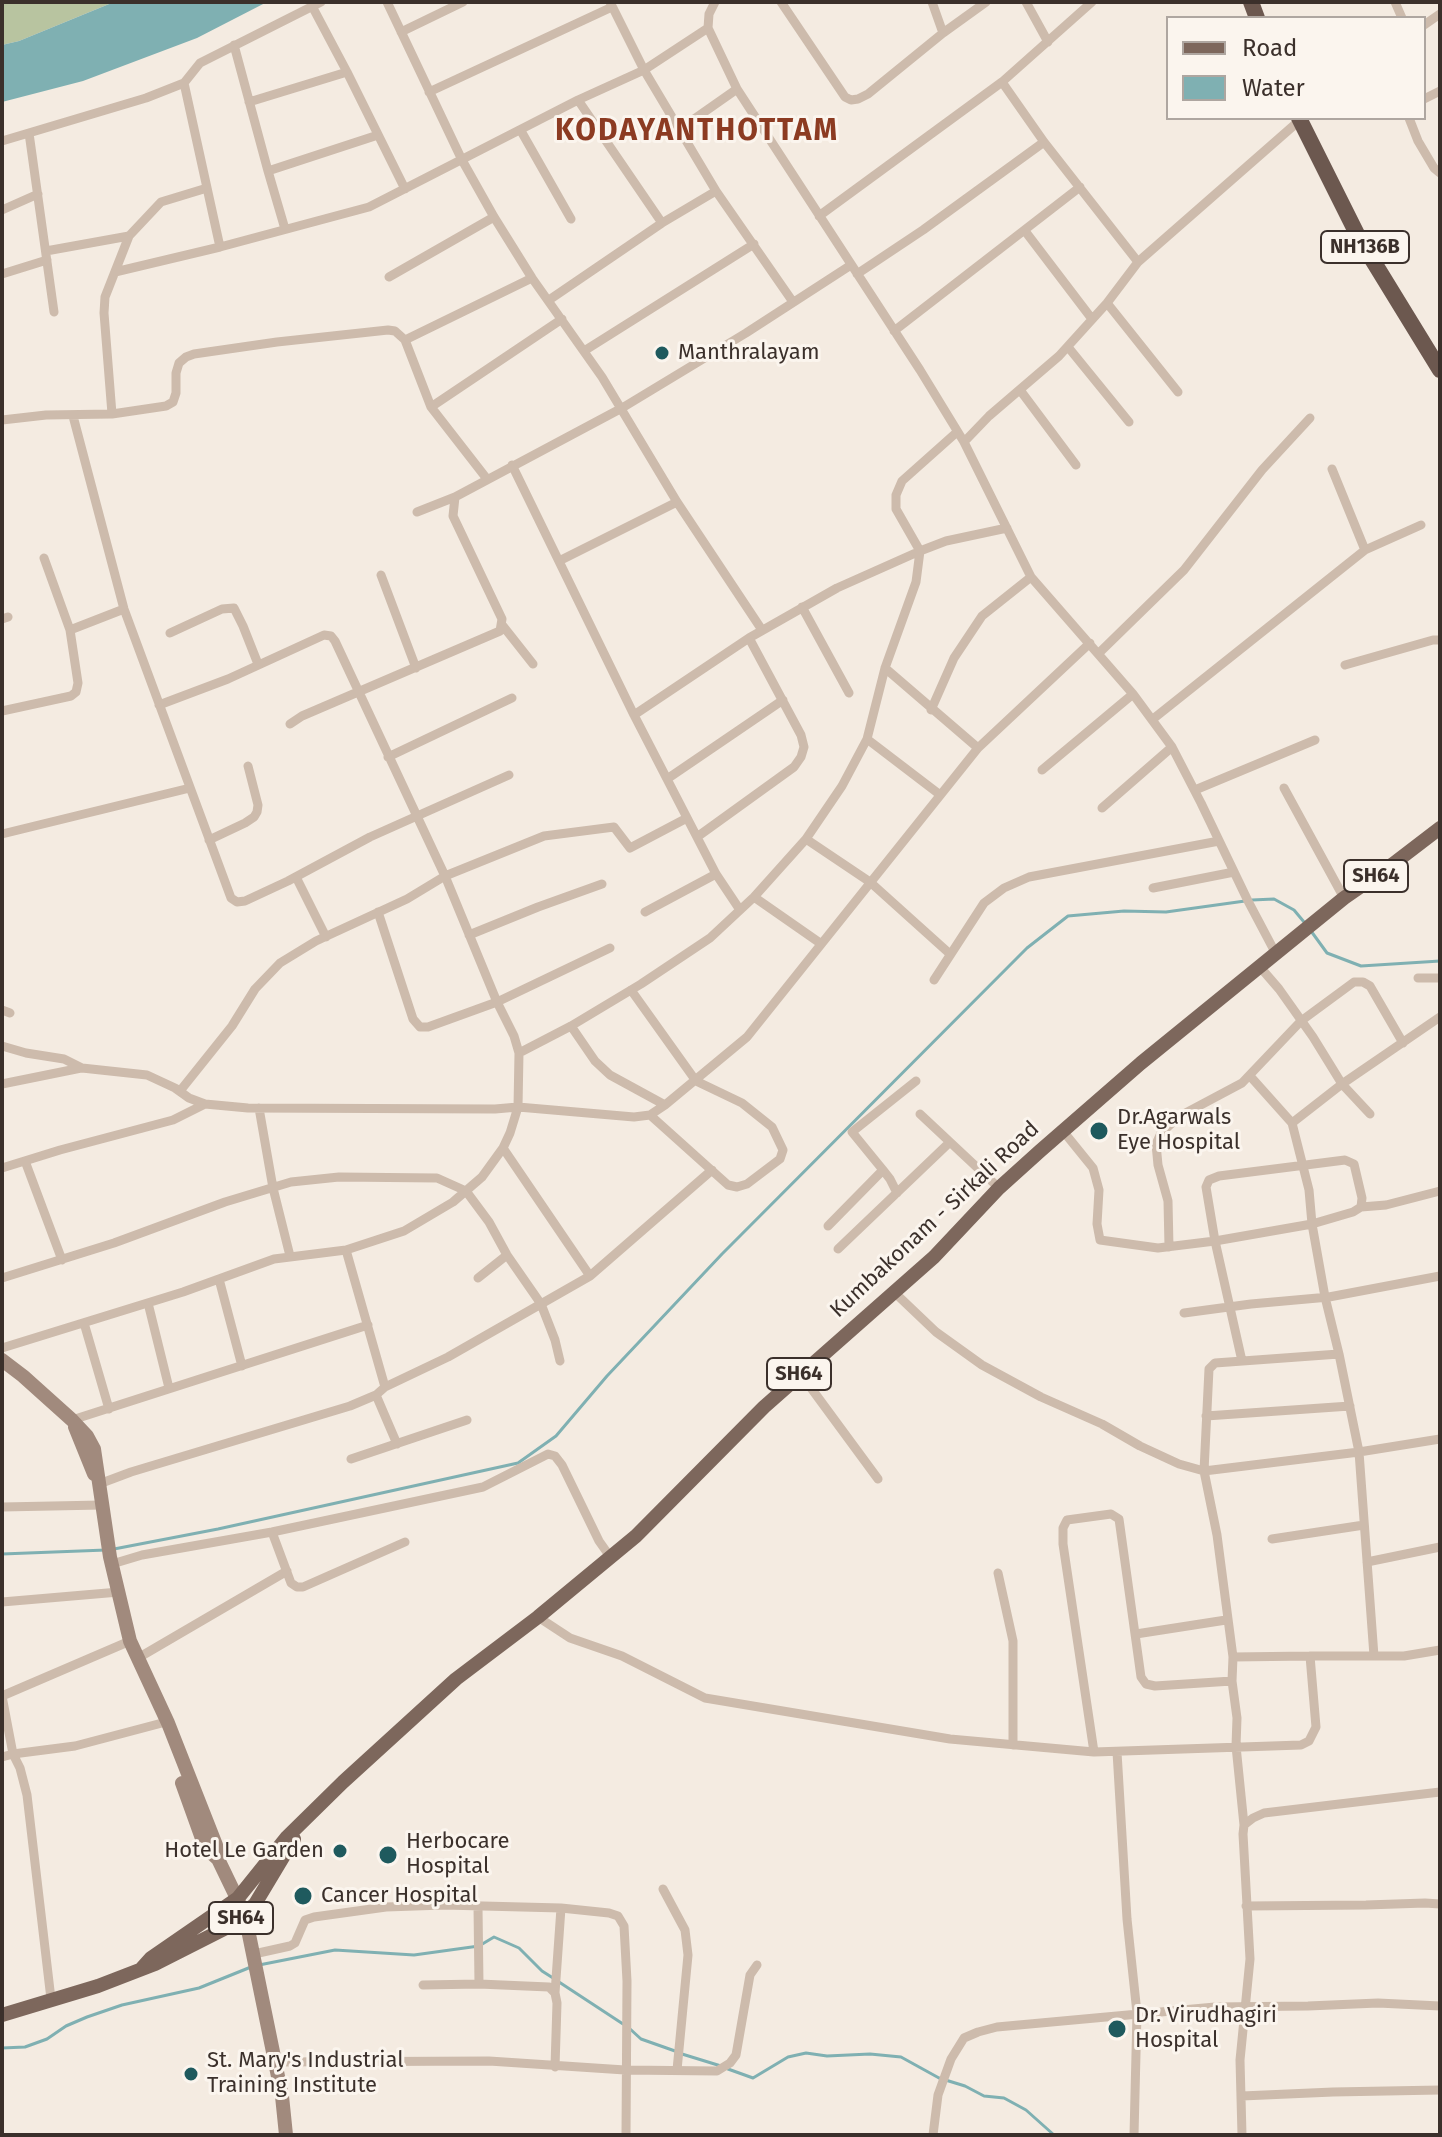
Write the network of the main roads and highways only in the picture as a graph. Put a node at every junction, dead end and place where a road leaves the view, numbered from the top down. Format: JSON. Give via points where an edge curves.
{"nodes":[{"id":1,"x":1300,"y":120,"type":"edge"},
{"id":2,"x":1440,"y":370,"type":"edge"},
{"id":3,"x":1440,"y":828,"type":"edge"},
{"id":4,"x":2,"y":1360,"type":"edge"},
{"id":5,"x":150,"y":1684,"type":"junction"},
{"id":6,"x":301,"y":1824,"type":"junction"},
{"id":7,"x":218,"y":1859,"type":"junction"},
{"id":8,"x":238,"y":1898,"type":"junction"},
{"id":9,"x":245,"y":1915,"type":"junction"},
{"id":10,"x":142,"y":1968,"type":"junction"},
{"id":11,"x":2,"y":2015,"type":"edge"},
{"id":12,"x":286,"y":2135,"type":"edge"}],
"edges":[{"from":1,"to":2,"type":"highway","number":"NH136B","via":[[1359,238]]},
{"from":3,"to":6,"type":"main road","name":"Kumbakonam - Sirkali Road","number":"SH64","via":[[1344,898],[1063,1131],[934,1257],[764,1407],[636,1536],[456,1679]]},
{"from":4,"to":5,"type":"main road","via":[[73,1423],[99,1483],[130,1641]]},
{"from":5,"to":7,"type":"main road"},
{"from":5,"to":7,"type":"main road","via":[[205,1847]]},
{"from":6,"to":8,"type":"main road","name":"Kumbakonam - Sirkali Road","number":"SH64"},
{"from":6,"to":9,"type":"main road","name":"Kumbakonam - Sirkali Road","number":"SH64"},
{"from":7,"to":8,"type":"main road"},
{"from":8,"to":9,"type":"main road"},
{"from":8,"to":10,"type":"main road","name":"Kumbakonam - Sirkali Road","number":"SH64"},
{"from":9,"to":10,"type":"main road","name":"Kumbakonam - Sirkali Road","number":"SH64"},
{"from":9,"to":12,"type":"main road"},
{"from":10,"to":11,"type":"main road","name":"Kumbakonam - Sirkali Road","number":"SH64"}]}
